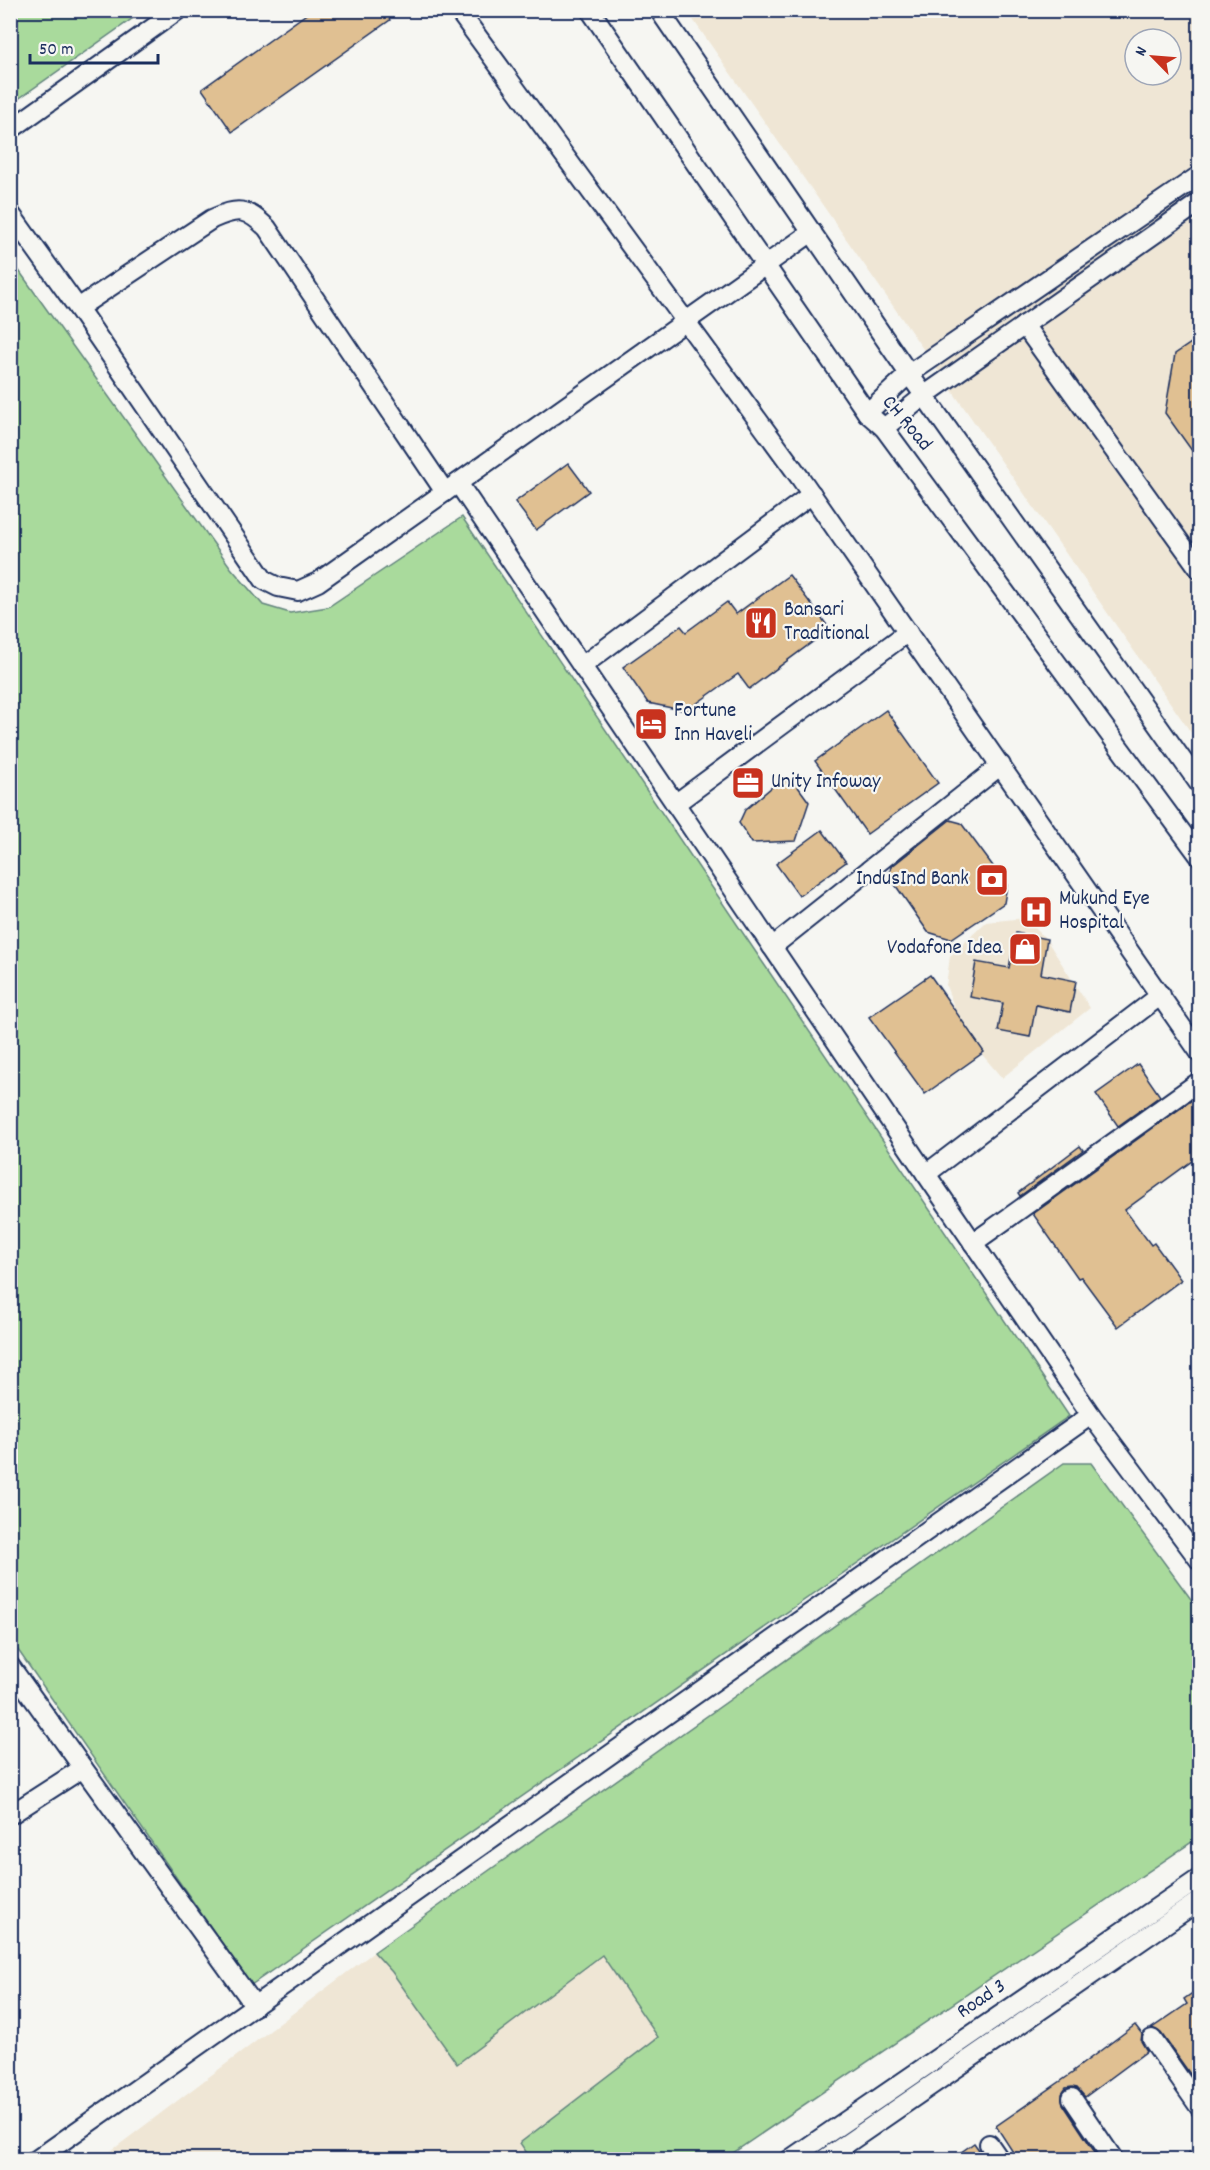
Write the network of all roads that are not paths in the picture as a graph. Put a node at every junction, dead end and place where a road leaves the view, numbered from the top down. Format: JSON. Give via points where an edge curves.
{"nodes":[{"id":1,"x":178,"y":10,"type":"edge"},
{"id":2,"x":458,"y":10,"type":"edge"},
{"id":3,"x":590,"y":10,"type":"edge"},
{"id":4,"x":659,"y":10,"type":"edge"},
{"id":5,"x":10,"y":130,"type":"edge"},
{"id":6,"x":1200,"y":175,"type":"edge"},
{"id":7,"x":1200,"y":202,"type":"edge"},
{"id":8,"x":10,"y":213,"type":"edge"},
{"id":9,"x":812,"y":232,"type":"junction"},
{"id":10,"x":764,"y":266,"type":"junction"},
{"id":11,"x":78,"y":308,"type":"junction"},
{"id":12,"x":685,"y":322,"type":"junction"},
{"id":13,"x":1024,"y":325,"type":"junction"},
{"id":14,"x":909,"y":374,"type":"junction"},
{"id":15,"x":925,"y":395,"type":"junction"},
{"id":16,"x":867,"y":413,"type":"junction"},
{"id":17,"x":884,"y":428,"type":"junction"},
{"id":18,"x":452,"y":488,"type":"junction"},
{"id":19,"x":812,"y":494,"type":"junction"},
{"id":20,"x":1200,"y":570,"type":"edge"},
{"id":21,"x":908,"y":632,"type":"junction"},
{"id":22,"x":582,"y":666,"type":"junction"},
{"id":23,"x":1001,"y":765,"type":"junction"},
{"id":24,"x":1200,"y":785,"type":"edge"},
{"id":25,"x":675,"y":804,"type":"junction"},
{"id":26,"x":1200,"y":857,"type":"edge"},
{"id":27,"x":772,"y":947,"type":"junction"},
{"id":28,"x":1161,"y":995,"type":"junction"},
{"id":29,"x":1200,"y":1053,"type":"edge"},
{"id":30,"x":1200,"y":1081,"type":"edge"},
{"id":31,"x":926,"y":1174,"type":"junction"},
{"id":32,"x":974,"y":1243,"type":"junction"},
{"id":33,"x":1091,"y":1415,"type":"junction"},
{"id":34,"x":1200,"y":1561,"type":"edge"},
{"id":35,"x":10,"y":1666,"type":"edge"},
{"id":36,"x":83,"y":1768,"type":"junction"},
{"id":37,"x":10,"y":1815,"type":"edge"},
{"id":38,"x":1200,"y":1878,"type":"edge"},
{"id":39,"x":1200,"y":1900,"type":"edge"},
{"id":40,"x":255,"y":2006,"type":"junction"},
{"id":41,"x":1152,"y":2039,"type":"dead end"},
{"id":42,"x":1072,"y":2098,"type":"dead end"},
{"id":43,"x":1200,"y":2108,"type":"edge"},
{"id":44,"x":989,"y":2144,"type":"dead end"},
{"id":45,"x":1200,"y":2157,"type":"edge"},
{"id":46,"x":36,"y":2160,"type":"edge"},
{"id":47,"x":789,"y":2160,"type":"edge"},
{"id":48,"x":823,"y":2160,"type":"edge"},
{"id":49,"x":1000,"y":2160,"type":"edge"},
{"id":50,"x":1114,"y":2160,"type":"edge"},
{"id":51,"x":1196,"y":2160,"type":"edge"}],
"edges":[{"from":1,"to":5,"type":"street"},
{"from":2,"to":12,"type":"street"},
{"from":3,"to":10,"type":"street","name":"CH Road"},
{"from":4,"to":9,"type":"street","name":"CH Road"},
{"from":6,"to":14,"type":"street"},
{"from":7,"to":13,"type":"street"},
{"from":8,"to":11,"type":"street"},
{"from":9,"to":10,"type":"street"},
{"from":9,"to":14,"type":"street","name":"CH Road"},
{"from":10,"to":12,"type":"street"},
{"from":10,"to":16,"type":"street","name":"CH Road"},
{"from":11,"to":18,"type":"street","via":[[212,219],[231,210],[247,211],[267,228]]},
{"from":11,"to":18,"type":"street","via":[[264,580],[278,587],[298,591],[318,582]]},
{"from":12,"to":18,"type":"street"},
{"from":12,"to":19,"type":"street"},
{"from":13,"to":15,"type":"street"},
{"from":13,"to":20,"type":"street"},
{"from":14,"to":15,"type":"street","name":"CH Road"},
{"from":14,"to":16,"type":"street"},
{"from":15,"to":17,"type":"street"},
{"from":15,"to":24,"type":"street","name":"CH Road"},
{"from":16,"to":17,"type":"street","name":"CH Road"},
{"from":17,"to":26,"type":"street","name":"CH Road"},
{"from":18,"to":22,"type":"street"},
{"from":19,"to":21,"type":"street"},
{"from":19,"to":22,"type":"street"},
{"from":21,"to":23,"type":"street"},
{"from":21,"to":25,"type":"street"},
{"from":22,"to":25,"type":"street"},
{"from":23,"to":27,"type":"street"},
{"from":23,"to":28,"type":"street"},
{"from":25,"to":27,"type":"street"},
{"from":27,"to":31,"type":"street"},
{"from":28,"to":29,"type":"street"},
{"from":28,"to":31,"type":"street"},
{"from":30,"to":32,"type":"street"},
{"from":31,"to":32,"type":"street"},
{"from":32,"to":33,"type":"street"},
{"from":33,"to":34,"type":"street"},
{"from":33,"to":40,"type":"street"},
{"from":35,"to":36,"type":"street"},
{"from":36,"to":37,"type":"street"},
{"from":36,"to":40,"type":"street"},
{"from":38,"to":47,"type":"street","name":"Road 3"},
{"from":39,"to":48,"type":"street","name":"Road 3"},
{"from":40,"to":46,"type":"street"},
{"from":41,"to":43,"type":"street"},
{"from":42,"to":50,"type":"street"},
{"from":44,"to":49,"type":"street"},
{"from":45,"to":51,"type":"street"}]}
